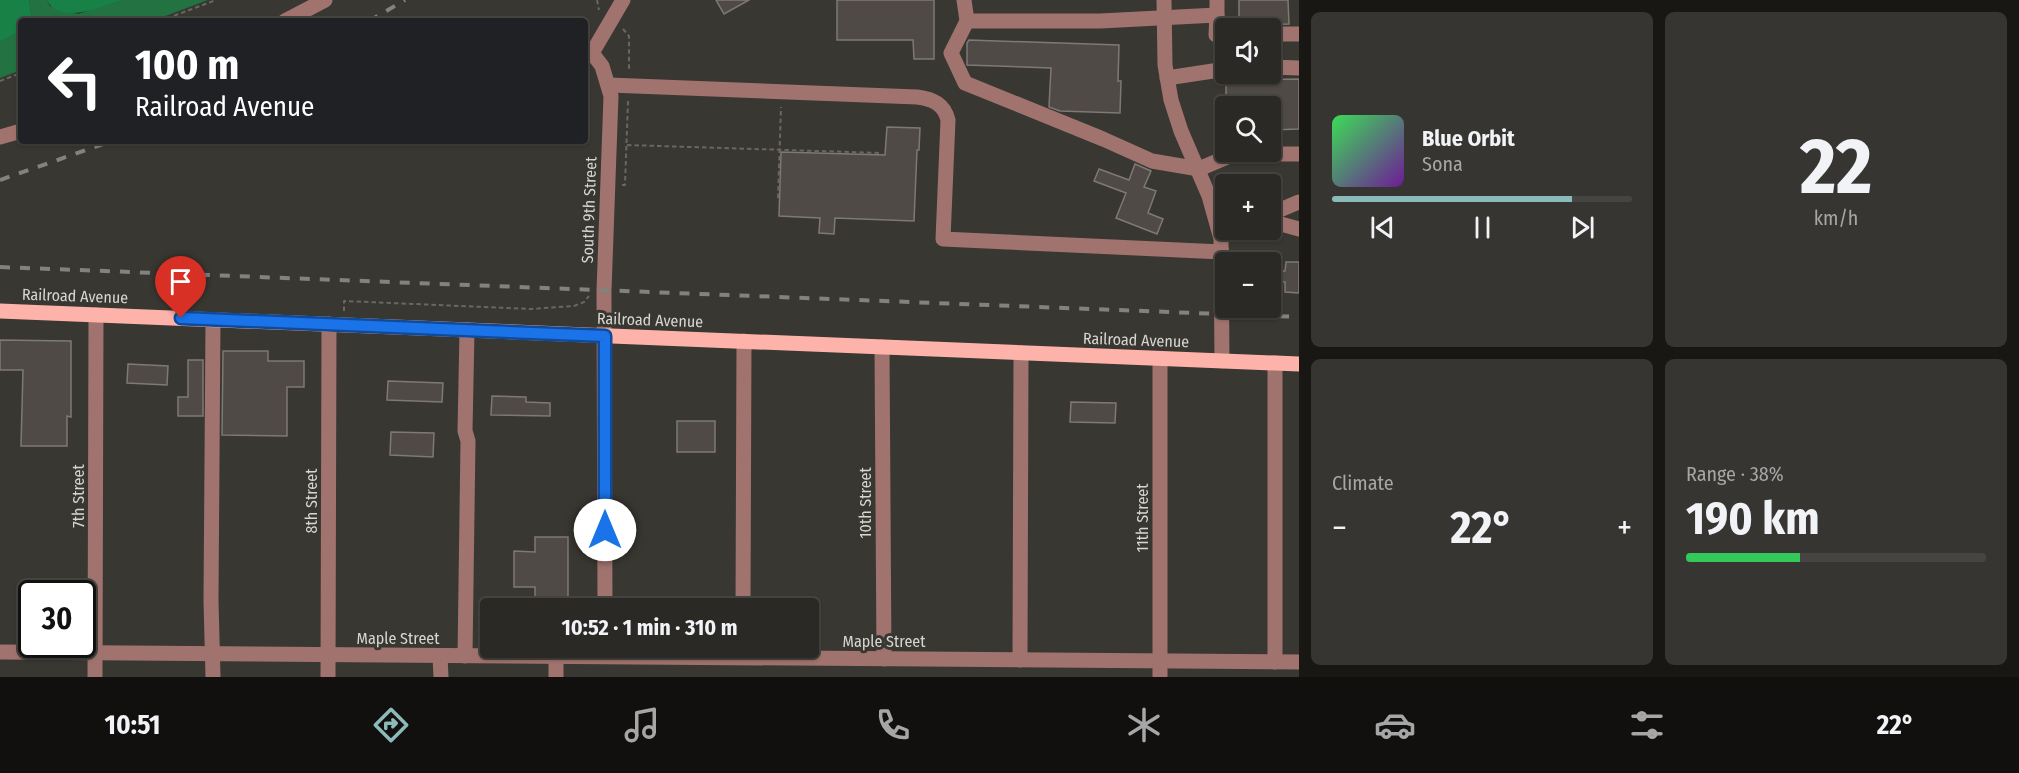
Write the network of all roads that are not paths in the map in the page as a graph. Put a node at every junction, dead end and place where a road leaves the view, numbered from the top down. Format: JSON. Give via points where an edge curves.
{"nodes":[{"id":1,"x":326,"y":0,"type":"edge"},
{"id":2,"x":623,"y":0,"type":"edge"},
{"id":3,"x":964,"y":0,"type":"edge"},
{"id":4,"x":1164,"y":0,"type":"edge"},
{"id":5,"x":1217,"y":8,"type":"edge"},
{"id":6,"x":291,"y":18,"type":"edge"},
{"id":7,"x":1164,"y":18,"type":"junction"},
{"id":8,"x":967,"y":21,"type":"junction"},
{"id":9,"x":1281,"y":34,"type":"edge"},
{"id":10,"x":1299,"y":34,"type":"edge"},
{"id":11,"x":1281,"y":67,"type":"edge"},
{"id":12,"x":1299,"y":68,"type":"edge"},
{"id":13,"x":1215,"y":71,"type":"edge"},
{"id":14,"x":1167,"y":78,"type":"junction"},
{"id":15,"x":609,"y":85,"type":"junction"},
{"id":16,"x":18,"y":132,"type":"edge"},
{"id":17,"x":0,"y":137,"type":"edge"},
{"id":18,"x":1299,"y":154,"type":"edge"},
{"id":19,"x":1198,"y":170,"type":"junction"},
{"id":20,"x":1299,"y":202,"type":"edge"},
{"id":21,"x":1215,"y":208,"type":"edge"},
{"id":22,"x":1281,"y":209,"type":"edge"},
{"id":23,"x":1281,"y":224,"type":"edge"},
{"id":24,"x":1299,"y":229,"type":"edge"},
{"id":25,"x":1222,"y":240,"type":"edge"},
{"id":26,"x":1222,"y":252,"type":"joint"},
{"id":27,"x":0,"y":311,"type":"edge"},
{"id":28,"x":96,"y":315,"type":"junction"},
{"id":29,"x":1222,"y":318,"type":"edge"},
{"id":30,"x":213,"y":320,"type":"junction"},
{"id":31,"x":329,"y":324,"type":"junction"},
{"id":32,"x":467,"y":330,"type":"junction"},
{"id":33,"x":605,"y":336,"type":"junction"},
{"id":34,"x":744,"y":341,"type":"junction"},
{"id":35,"x":882,"y":347,"type":"junction"},
{"id":36,"x":1021,"y":353,"type":"junction"},
{"id":37,"x":1160,"y":359,"type":"junction"},
{"id":38,"x":1222,"y":361,"type":"junction"},
{"id":39,"x":1275,"y":363,"type":"junction"},
{"id":40,"x":1299,"y":364,"type":"edge"},
{"id":41,"x":95,"y":580,"type":"edge"},
{"id":42,"x":605,"y":598,"type":"edge"},
{"id":43,"x":743,"y":598,"type":"edge"},
{"id":44,"x":0,"y":652,"type":"edge"},
{"id":45,"x":18,"y":652,"type":"edge"},
{"id":46,"x":96,"y":653,"type":"edge"},
{"id":47,"x":212,"y":654,"type":"junction"},
{"id":48,"x":328,"y":655,"type":"junction"},
{"id":49,"x":440,"y":656,"type":"junction"},
{"id":50,"x":465,"y":656,"type":"junction"},
{"id":51,"x":480,"y":656,"type":"edge"},
{"id":52,"x":819,"y":656,"type":"edge"},
{"id":53,"x":95,"y":658,"type":"edge"},
{"id":54,"x":556,"y":658,"type":"edge"},
{"id":55,"x":884,"y":659,"type":"junction"},
{"id":56,"x":1020,"y":660,"type":"junction"},
{"id":57,"x":1160,"y":661,"type":"junction"},
{"id":58,"x":1275,"y":662,"type":"junction"},
{"id":59,"x":1299,"y":662,"type":"edge"},
{"id":60,"x":95,"y":677,"type":"edge"},
{"id":61,"x":213,"y":677,"type":"edge"},
{"id":62,"x":328,"y":677,"type":"edge"},
{"id":63,"x":441,"y":677,"type":"edge"},
{"id":64,"x":556,"y":677,"type":"edge"},
{"id":65,"x":1160,"y":677,"type":"edge"}],
"edges":[{"from":1,"to":6,"type":"street"},
{"from":2,"to":15,"type":"street","name":"South 9th Street","via":[[592,53]]},
{"from":3,"to":8,"type":"street"},
{"from":4,"to":7,"type":"street"},
{"from":5,"to":7,"type":"street"},
{"from":7,"to":8,"type":"street"},
{"from":7,"to":14,"type":"street"},
{"from":8,"to":19,"type":"street","via":[[951,53],[965,83],[1152,161]]},
{"from":9,"to":10,"type":"street"},
{"from":11,"to":12,"type":"street"},
{"from":13,"to":14,"type":"street"},
{"from":14,"to":19,"type":"street","via":[[1181,131]]},
{"from":15,"to":26,"type":"street","via":[[932,100],[946,112],[948,120],[943,239]]},
{"from":15,"to":33,"type":"street","name":"South 9th Street"},
{"from":16,"to":17,"type":"street"},
{"from":18,"to":19,"type":"street","via":[[1234,154]]},
{"from":19,"to":21,"type":"street"},
{"from":20,"to":22,"type":"street"},
{"from":23,"to":24,"type":"street"},
{"from":25,"to":26,"type":"street"},
{"from":27,"to":28,"type":"main road","name":"Railroad Avenue"},
{"from":28,"to":30,"type":"main road","name":"Railroad Avenue"},
{"from":28,"to":41,"type":"street","name":"7th Street"},
{"from":29,"to":38,"type":"street"},
{"from":30,"to":31,"type":"main road","name":"Railroad Avenue"},
{"from":30,"to":47,"type":"street"},
{"from":31,"to":32,"type":"main road","name":"Railroad Avenue"},
{"from":31,"to":48,"type":"street","name":"8th Street"},
{"from":32,"to":33,"type":"main road","name":"Railroad Avenue"},
{"from":32,"to":50,"type":"street"},
{"from":33,"to":34,"type":"main road","name":"Railroad Avenue"},
{"from":33,"to":42,"type":"street","name":"South 9th Street"},
{"from":34,"to":35,"type":"main road","name":"Railroad Avenue"},
{"from":34,"to":43,"type":"street"},
{"from":35,"to":36,"type":"main road","name":"Railroad Avenue"},
{"from":35,"to":55,"type":"street","name":"10th Street"},
{"from":36,"to":37,"type":"main road","name":"Railroad Avenue"},
{"from":36,"to":56,"type":"street"},
{"from":37,"to":38,"type":"main road","name":"Railroad Avenue"},
{"from":37,"to":57,"type":"street","name":"11th Street"},
{"from":38,"to":39,"type":"main road","name":"Railroad Avenue"},
{"from":39,"to":40,"type":"main road","name":"Railroad Avenue"},
{"from":39,"to":58,"type":"street"},
{"from":44,"to":45,"type":"street","name":"Maple Street"},
{"from":46,"to":47,"type":"street","name":"Maple Street"},
{"from":47,"to":48,"type":"street","name":"Maple Street"},
{"from":47,"to":61,"type":"street"},
{"from":48,"to":49,"type":"street","name":"Maple Street"},
{"from":48,"to":62,"type":"street","name":"8th Street"},
{"from":49,"to":50,"type":"street","name":"Maple Street"},
{"from":49,"to":63,"type":"street"},
{"from":50,"to":51,"type":"street","name":"Maple Street"},
{"from":52,"to":55,"type":"street","name":"Maple Street"},
{"from":53,"to":60,"type":"street","name":"7th Street"},
{"from":54,"to":64,"type":"street"},
{"from":55,"to":56,"type":"street","name":"Maple Street"},
{"from":56,"to":57,"type":"street","name":"Maple Street"},
{"from":57,"to":58,"type":"street","name":"Maple Street"},
{"from":57,"to":65,"type":"street","name":"11th Street"},
{"from":58,"to":59,"type":"street","name":"Maple Street"}]}
